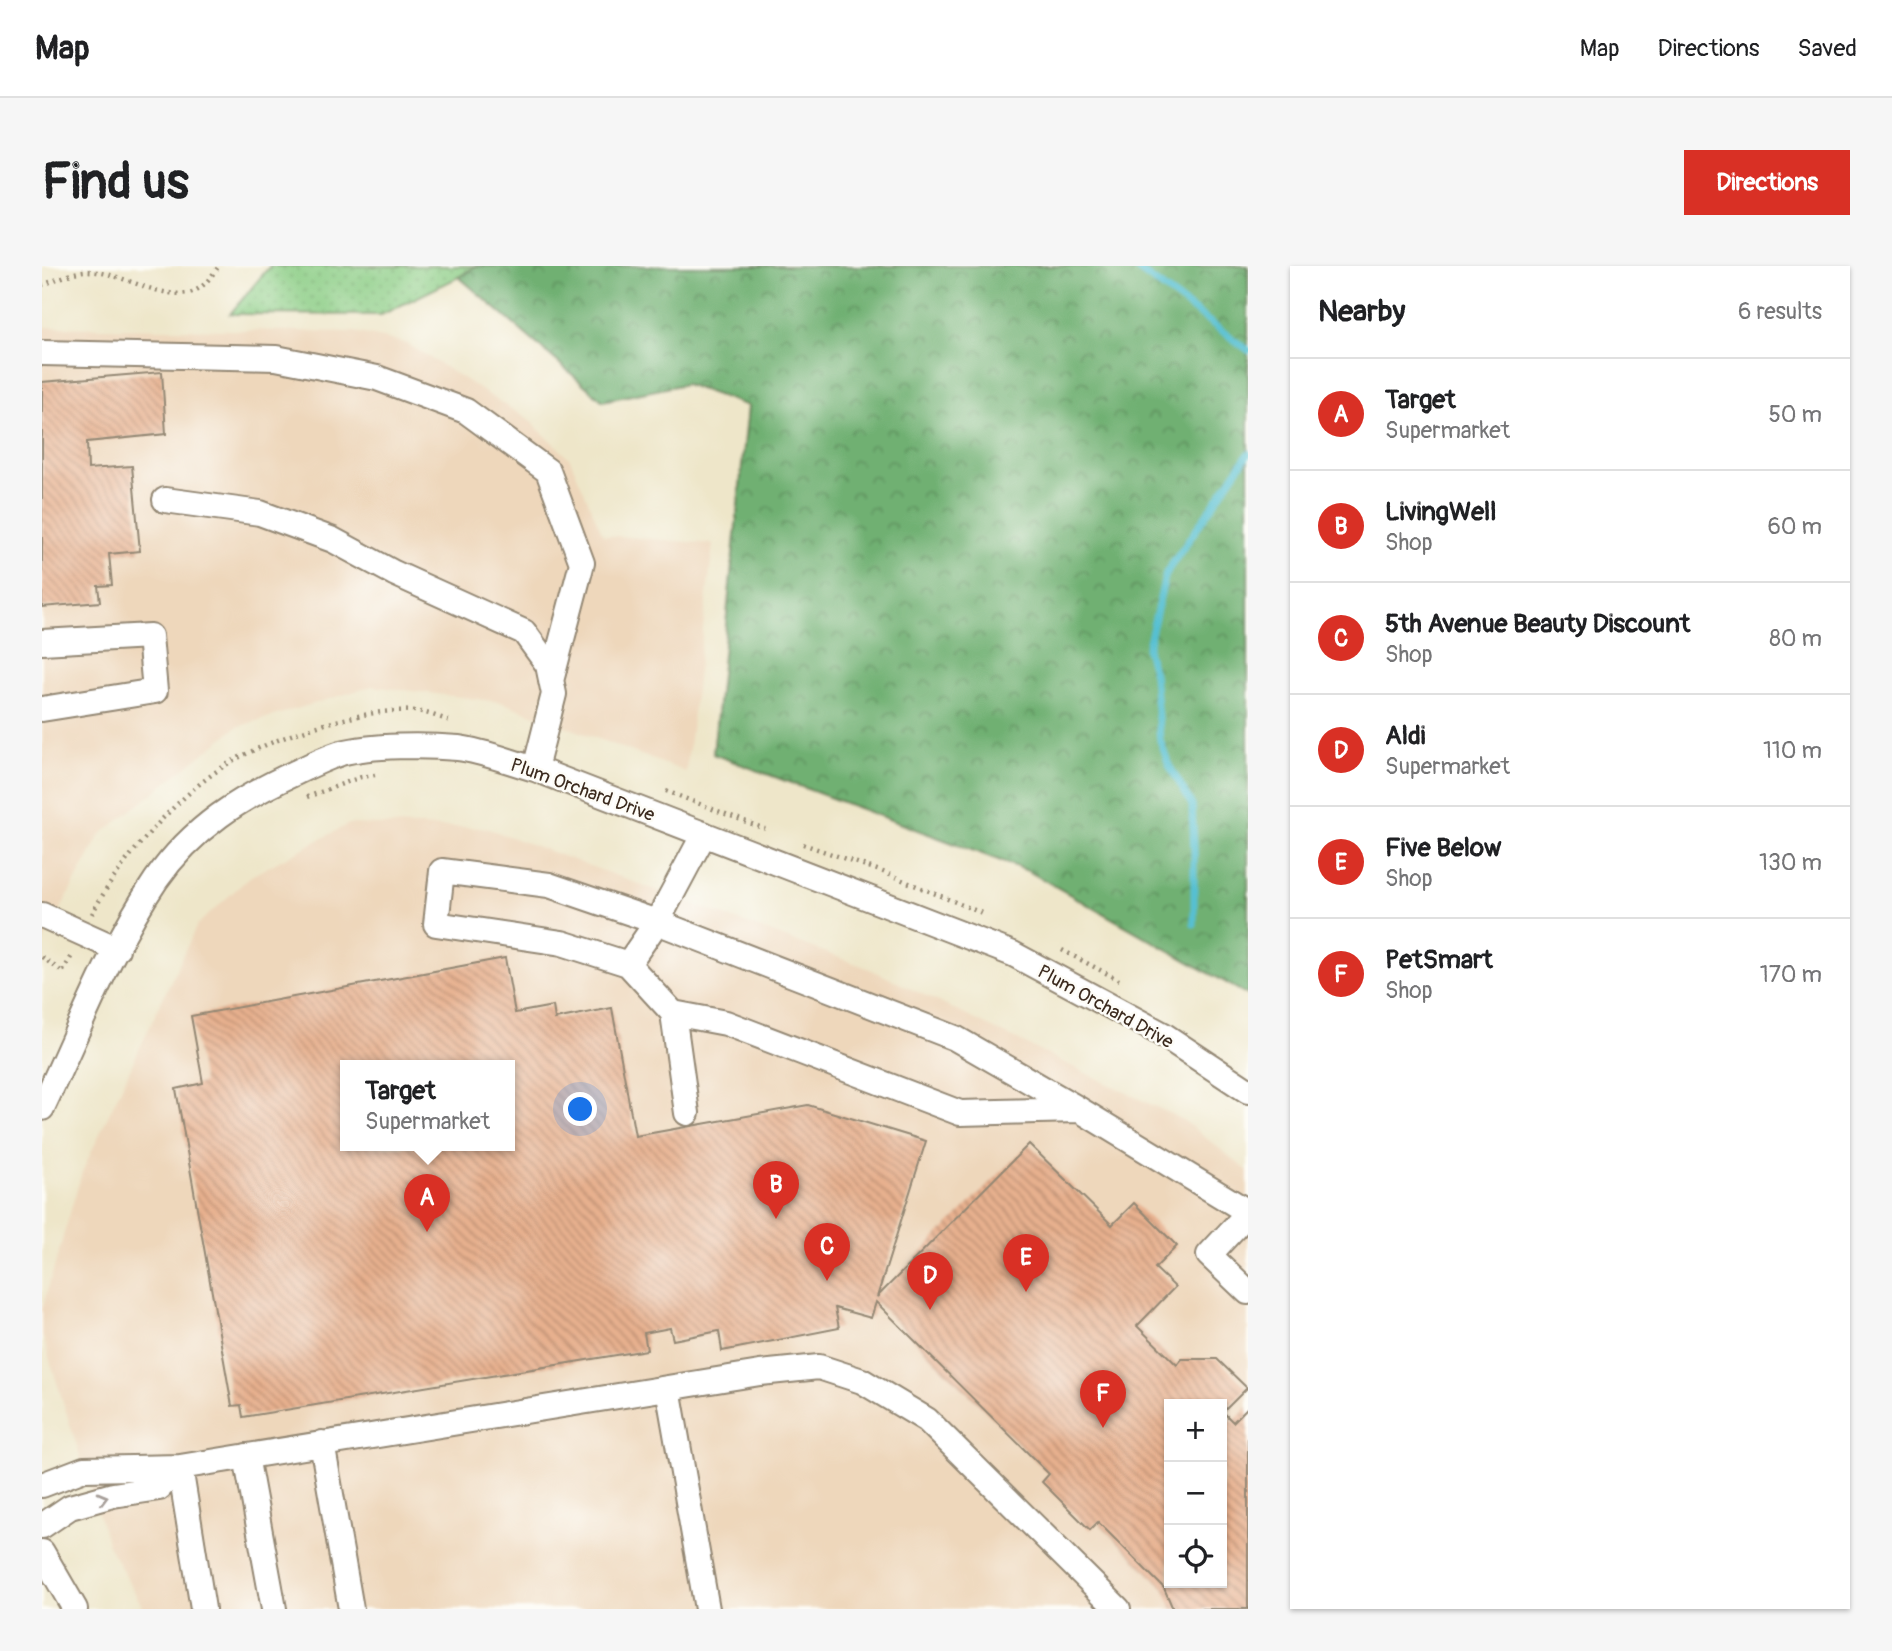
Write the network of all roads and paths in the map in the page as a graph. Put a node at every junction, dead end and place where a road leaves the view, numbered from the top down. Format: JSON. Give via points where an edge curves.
{"nodes":[{"id":1,"x":219,"y":267,"type":"edge"},
{"id":2,"x":42,"y":285,"type":"edge"},
{"id":3,"x":42,"y":353,"type":"edge"},
{"id":4,"x":165,"y":500,"type":"dead end"},
{"id":5,"x":42,"y":642,"type":"edge"},
{"id":6,"x":551,"y":681,"type":"junction"},
{"id":7,"x":42,"y":709,"type":"edge"},
{"id":8,"x":535,"y":768,"type":"junction"},
{"id":9,"x":388,"y":773,"type":"dead end"},
{"id":10,"x":301,"y":799,"type":"dead end"},
{"id":11,"x":704,"y":834,"type":"junction"},
{"id":12,"x":42,"y":915,"type":"edge"},
{"id":13,"x":657,"y":922,"type":"junction"},
{"id":14,"x":117,"y":949,"type":"junction"},
{"id":15,"x":42,"y":957,"type":"edge"},
{"id":16,"x":628,"y":964,"type":"junction"},
{"id":17,"x":69,"y":965,"type":"dead end"},
{"id":18,"x":673,"y":1013,"type":"junction"},
{"id":19,"x":1248,"y":1091,"type":"edge"},
{"id":20,"x":42,"y":1108,"type":"edge"},
{"id":21,"x":1080,"y":1110,"type":"junction"},
{"id":22,"x":687,"y":1113,"type":"dead end"},
{"id":23,"x":1248,"y":1213,"type":"edge"},
{"id":24,"x":1248,"y":1292,"type":"edge"},
{"id":25,"x":668,"y":1388,"type":"junction"},
{"id":26,"x":322,"y":1444,"type":"junction"},
{"id":27,"x":246,"y":1456,"type":"junction"},
{"id":28,"x":180,"y":1467,"type":"junction"},
{"id":29,"x":42,"y":1485,"type":"edge"},
{"id":30,"x":42,"y":1526,"type":"edge"},
{"id":31,"x":45,"y":1564,"type":"edge"},
{"id":32,"x":75,"y":1609,"type":"edge"},
{"id":33,"x":203,"y":1609,"type":"edge"},
{"id":34,"x":274,"y":1609,"type":"edge"},
{"id":35,"x":351,"y":1609,"type":"edge"},
{"id":36,"x":707,"y":1609,"type":"edge"},
{"id":37,"x":1118,"y":1609,"type":"edge"}],
"edges":[{"from":1,"to":2,"type":"path","via":[[192,292],[163,292],[109,273],[84,270]]},
{"from":3,"to":6,"type":"street","via":[[276,358],[377,378],[466,411],[548,471],[582,563]]},
{"from":4,"to":6,"type":"street","via":[[260,513],[333,540],[524,632],[548,665]]},
{"from":5,"to":7,"type":"street","via":[[150,636],[155,691]]},
{"from":6,"to":8,"type":"street","via":[[554,694]]},
{"from":8,"to":11,"type":"street","name":"Plum Orchard Drive"},
{"from":8,"to":14,"type":"street","name":"Plum Orchard Drive","via":[[458,748],[386,747],[342,753],[316,763],[254,791],[203,826],[157,879]]},
{"from":9,"to":10,"type":"path","via":[[362,777]]},
{"from":11,"to":13,"type":"street"},
{"from":11,"to":19,"type":"street","name":"Plum Orchard Drive","via":[[1013,954],[1162,1034]]},
{"from":12,"to":14,"type":"street"},
{"from":13,"to":16,"type":"street"},
{"from":13,"to":16,"type":"street","via":[[549,885],[442,871],[436,924],[562,943]]},
{"from":13,"to":21,"type":"street","via":[[955,1038]]},
{"from":14,"to":20,"type":"street","name":"Plum Orchard Drive"},
{"from":15,"to":17,"type":"path","via":[[62,971]]},
{"from":16,"to":18,"type":"street"},
{"from":18,"to":21,"type":"street","via":[[726,1023],[960,1113]]},
{"from":18,"to":22,"type":"street"},
{"from":21,"to":23,"type":"street"},
{"from":23,"to":24,"type":"street","via":[[1209,1255]]},
{"from":25,"to":26,"type":"street"},
{"from":25,"to":36,"type":"street"},
{"from":25,"to":37,"type":"street","via":[[819,1367],[862,1381],[927,1420]]},
{"from":26,"to":27,"type":"street"},
{"from":26,"to":35,"type":"street"},
{"from":27,"to":28,"type":"street"},
{"from":27,"to":34,"type":"street"},
{"from":28,"to":29,"type":"street","via":[[84,1469]]},
{"from":30,"to":28,"type":"street","one_way":true,"via":[[70,1507],[159,1488]]},
{"from":28,"to":33,"type":"street"},
{"from":31,"to":32,"type":"street"}]}
